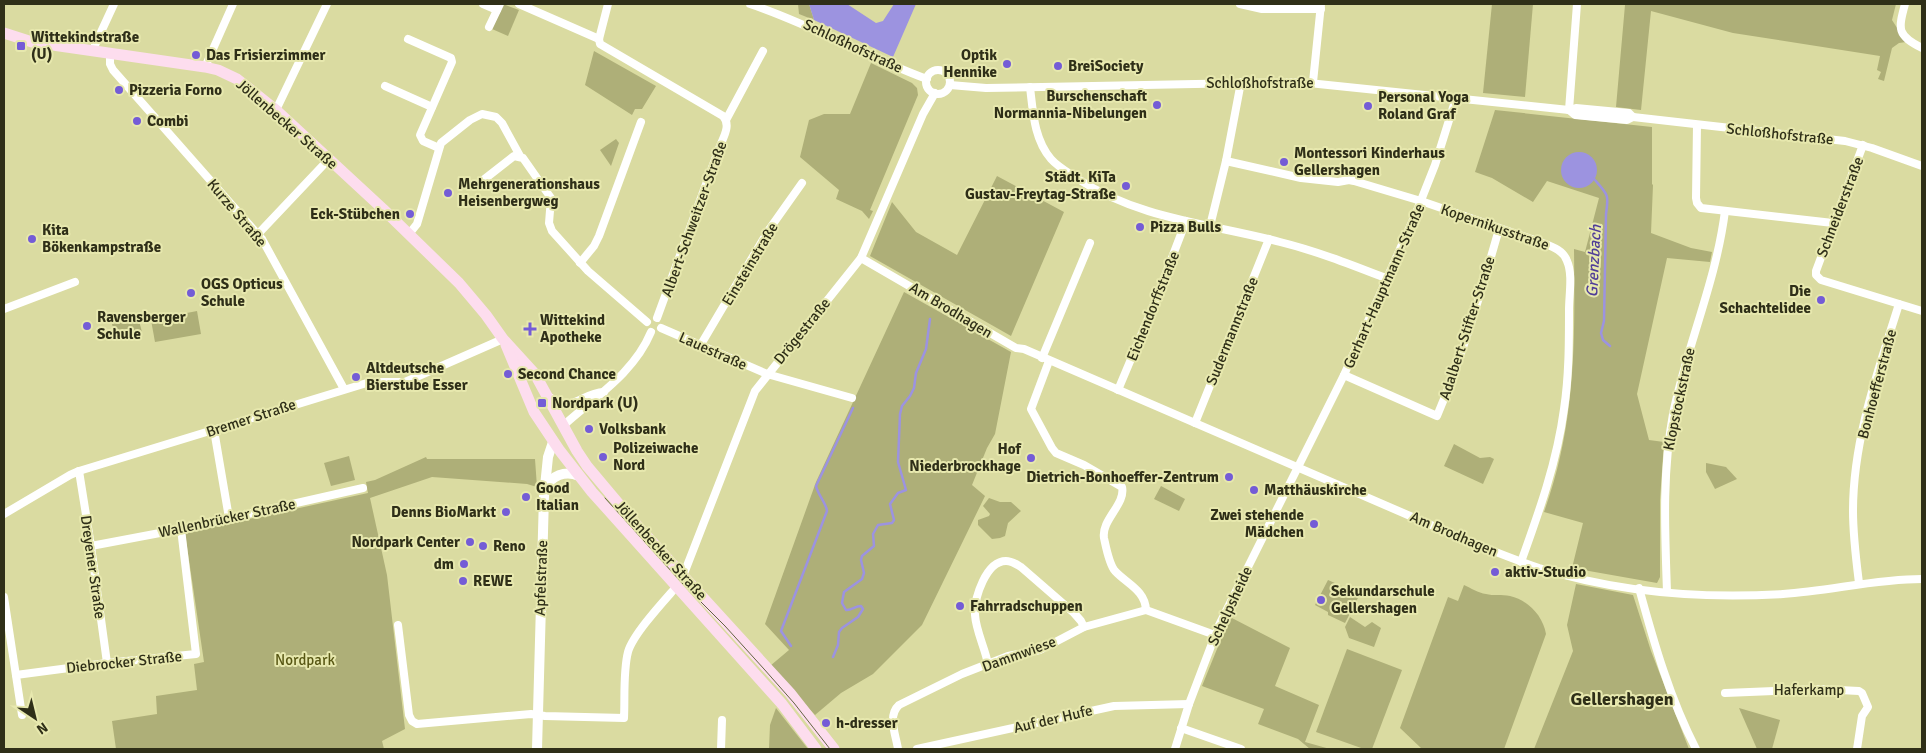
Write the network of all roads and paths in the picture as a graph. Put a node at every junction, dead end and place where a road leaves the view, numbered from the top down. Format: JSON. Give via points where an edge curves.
{"nodes":[{"id":1,"x":114,"y":4,"type":"edge"},
{"id":2,"x":233,"y":4,"type":"edge"},
{"id":3,"x":327,"y":4,"type":"edge"},
{"id":4,"x":483,"y":4,"type":"edge"},
{"id":5,"x":520,"y":4,"type":"edge"},
{"id":6,"x":608,"y":4,"type":"edge"},
{"id":7,"x":750,"y":4,"type":"edge"},
{"id":8,"x":1240,"y":4,"type":"edge"},
{"id":9,"x":1577,"y":4,"type":"edge"},
{"id":10,"x":1905,"y":4,"type":"edge"},
{"id":11,"x":498,"y":7,"type":"edge"},
{"id":12,"x":1321,"y":7,"type":"edge"},
{"id":13,"x":489,"y":27,"type":"dead end"},
{"id":14,"x":4,"y":33,"type":"edge"},
{"id":15,"x":408,"y":38,"type":"dead end"},
{"id":16,"x":599,"y":39,"type":"junction"},
{"id":17,"x":1922,"y":48,"type":"edge"},
{"id":18,"x":763,"y":51,"type":"dead end"},
{"id":19,"x":94,"y":52,"type":"junction"},
{"id":20,"x":110,"y":54,"type":"junction"},
{"id":21,"x":205,"y":67,"type":"junction"},
{"id":22,"x":927,"y":79,"type":"junction"},
{"id":23,"x":1241,"y":82,"type":"junction"},
{"id":24,"x":1313,"y":82,"type":"junction"},
{"id":25,"x":950,"y":85,"type":"junction"},
{"id":26,"x":385,"y":86,"type":"dead end"},
{"id":27,"x":1030,"y":87,"type":"junction"},
{"id":28,"x":935,"y":93,"type":"junction"},
{"id":29,"x":1456,"y":98,"type":"junction"},
{"id":30,"x":432,"y":107,"type":"junction"},
{"id":31,"x":276,"y":110,"type":"junction"},
{"id":32,"x":1569,"y":110,"type":"junction"},
{"id":33,"x":726,"y":120,"type":"junction"},
{"id":34,"x":641,"y":122,"type":"dead end"},
{"id":35,"x":1697,"y":125,"type":"junction"},
{"id":36,"x":1863,"y":145,"type":"junction"},
{"id":37,"x":439,"y":148,"type":"junction"},
{"id":38,"x":520,"y":156,"type":"junction"},
{"id":39,"x":329,"y":159,"type":"junction"},
{"id":40,"x":1226,"y":161,"type":"junction"},
{"id":41,"x":1922,"y":166,"type":"edge"},
{"id":42,"x":482,"y":181,"type":"dead end"},
{"id":43,"x":802,"y":183,"type":"dead end"},
{"id":44,"x":1421,"y":201,"type":"junction"},
{"id":45,"x":1724,"y":211,"type":"junction"},
{"id":46,"x":1186,"y":221,"type":"junction"},
{"id":47,"x":1833,"y":223,"type":"junction"},
{"id":48,"x":1210,"y":226,"type":"junction"},
{"id":49,"x":1499,"y":229,"type":"junction"},
{"id":50,"x":258,"y":234,"type":"junction"},
{"id":51,"x":409,"y":234,"type":"junction"},
{"id":52,"x":1268,"y":239,"type":"junction"},
{"id":53,"x":1090,"y":244,"type":"dead end"},
{"id":54,"x":861,"y":258,"type":"junction"},
{"id":55,"x":580,"y":263,"type":"junction"},
{"id":56,"x":1388,"y":279,"type":"junction"},
{"id":57,"x":75,"y":282,"type":"dead end"},
{"id":58,"x":1899,"y":304,"type":"junction"},
{"id":59,"x":4,"y":309,"type":"edge"},
{"id":60,"x":1922,"y":311,"type":"edge"},
{"id":61,"x":657,"y":318,"type":"junction"},
{"id":62,"x":647,"y":322,"type":"junction"},
{"id":63,"x":661,"y":328,"type":"junction"},
{"id":64,"x":651,"y":332,"type":"junction"},
{"id":65,"x":503,"y":339,"type":"junction"},
{"id":66,"x":700,"y":346,"type":"junction"},
{"id":67,"x":1046,"y":360,"type":"junction"},
{"id":68,"x":767,"y":374,"type":"junction"},
{"id":69,"x":1344,"y":375,"type":"junction"},
{"id":70,"x":344,"y":389,"type":"junction"},
{"id":71,"x":1118,"y":390,"type":"junction"},
{"id":72,"x":604,"y":392,"type":"junction"},
{"id":73,"x":548,"y":395,"type":"junction"},
{"id":74,"x":852,"y":398,"type":"dead end"},
{"id":75,"x":1195,"y":423,"type":"junction"},
{"id":76,"x":564,"y":426,"type":"junction"},
{"id":77,"x":214,"y":430,"type":"junction"},
{"id":78,"x":553,"y":442,"type":"junction"},
{"id":79,"x":1297,"y":468,"type":"junction"},
{"id":80,"x":79,"y":472,"type":"junction"},
{"id":81,"x":580,"y":476,"type":"junction"},
{"id":82,"x":363,"y":488,"type":"dead end"},
{"id":83,"x":544,"y":496,"type":"junction"},
{"id":84,"x":4,"y":514,"type":"edge"},
{"id":85,"x":229,"y":518,"type":"junction"},
{"id":86,"x":181,"y":529,"type":"junction"},
{"id":87,"x":91,"y":546,"type":"junction"},
{"id":88,"x":1521,"y":562,"type":"junction"},
{"id":89,"x":682,"y":574,"type":"junction"},
{"id":90,"x":1922,"y":580,"type":"edge"},
{"id":91,"x":1859,"y":583,"type":"junction"},
{"id":92,"x":678,"y":586,"type":"junction"},
{"id":93,"x":1639,"y":588,"type":"junction"},
{"id":94,"x":1667,"y":592,"type":"junction"},
{"id":95,"x":4,"y":597,"type":"edge"},
{"id":96,"x":1146,"y":610,"type":"junction"},
{"id":97,"x":398,"y":625,"type":"dead end"},
{"id":98,"x":1084,"y":627,"type":"junction"},
{"id":99,"x":1215,"y":635,"type":"junction"},
{"id":100,"x":107,"y":663,"type":"junction"},
{"id":101,"x":988,"y":664,"type":"junction"},
{"id":102,"x":16,"y":675,"type":"junction"},
{"id":103,"x":1725,"y":693,"type":"dead end"},
{"id":104,"x":1189,"y":704,"type":"junction"},
{"id":105,"x":22,"y":715,"type":"dead end"},
{"id":106,"x":537,"y":715,"type":"junction"},
{"id":107,"x":722,"y":720,"type":"dead end"},
{"id":108,"x":1181,"y":728,"type":"junction"},
{"id":109,"x":537,"y":749,"type":"edge"},
{"id":110,"x":721,"y":749,"type":"edge"},
{"id":111,"x":816,"y":749,"type":"edge"},
{"id":112,"x":834,"y":749,"type":"edge"},
{"id":113,"x":898,"y":749,"type":"edge"},
{"id":114,"x":917,"y":749,"type":"edge"},
{"id":115,"x":1175,"y":749,"type":"edge"},
{"id":116,"x":1240,"y":749,"type":"edge"},
{"id":117,"x":1696,"y":749,"type":"edge"},
{"id":118,"x":1856,"y":749,"type":"edge"}],
"edges":[{"from":1,"to":19,"type":"street"},
{"from":2,"to":21,"type":"street"},
{"from":3,"to":31,"type":"street"},
{"from":4,"to":11,"type":"street"},
{"from":5,"to":16,"type":"street","name":"Albert-Schweitzer-Straße"},
{"from":6,"to":16,"type":"street"},
{"from":7,"to":22,"type":"street","name":"Schloßhofstraße","via":[[803,23]]},
{"from":8,"to":12,"type":"street","via":[[1262,9]]},
{"from":9,"to":32,"type":"street"},
{"from":10,"to":17,"type":"street","via":[[1900,30],[1907,39]]},
{"from":11,"to":13,"type":"street"},
{"from":12,"to":24,"type":"street"},
{"from":14,"to":19,"type":"main road","name":"Jöllenbecker Straße","via":[[24,40]]},
{"from":15,"to":30,"type":"street","via":[[451,58]]},
{"from":16,"to":33,"type":"street","name":"Albert-Schweitzer-Straße","via":[[602,45]]},
{"from":18,"to":33,"type":"street","name":"Albert-Schweitzer-Straße"},
{"from":19,"to":20,"type":"main road","name":"Jöllenbecker Straße"},
{"from":20,"to":21,"type":"main road","name":"Jöllenbecker Straße"},
{"from":20,"to":50,"type":"street","name":"Kurze Straße","via":[[114,70]]},
{"from":21,"to":31,"type":"main road","name":"Jöllenbecker Straße","via":[[237,80]]},
{"from":22,"to":25,"type":"street","via":[[933,72],[941,71],[948,76]]},
{"from":22,"to":28,"type":"street","via":[[929,88]]},
{"from":23,"to":24,"type":"street","name":"Schloßhofstraße"},
{"from":23,"to":27,"type":"street","name":"Schloßhofstraße"},
{"from":23,"to":40,"type":"street"},
{"from":24,"to":29,"type":"street","name":"Schloßhofstraße"},
{"from":25,"to":27,"type":"street","name":"Schloßhofstraße"},
{"from":25,"to":28,"type":"street","via":[[945,92]]},
{"from":26,"to":30,"type":"street"},
{"from":27,"to":46,"type":"street","via":[[1035,125],[1052,160],[1081,181],[1122,202]]},
{"from":28,"to":54,"type":"street","name":"Drögestraße"},
{"from":29,"to":32,"type":"street","name":"Schloßhofstraße"},
{"from":29,"to":44,"type":"street","name":"Gerhart-Hauptmann-Straße"},
{"from":30,"to":37,"type":"street","via":[[420,137]]},
{"from":31,"to":39,"type":"main road","name":"Jöllenbecker Straße"},
{"from":32,"to":35,"type":"street","name":"Schloßhofstraße","via":[[1575,115],[1627,120],[1633,117]]},
{"from":33,"to":61,"type":"street","name":"Albert-Schweitzer-Straße","via":[[724,136]]},
{"from":34,"to":55,"type":"street","via":[[599,236]]},
{"from":35,"to":36,"type":"street","name":"Schloßhofstraße","via":[[1803,135]]},
{"from":35,"to":45,"type":"street","via":[[1697,203],[1705,210]]},
{"from":36,"to":41,"type":"street","name":"Schloßhofstraße"},
{"from":36,"to":47,"type":"street","name":"Schneiderstraße"},
{"from":37,"to":38,"type":"street","via":[[443,140],[470,120],[486,114],[502,123]]},
{"from":37,"to":51,"type":"street","via":[[417,224]]},
{"from":38,"to":42,"type":"street","via":[[514,156]]},
{"from":38,"to":55,"type":"street","via":[[551,198],[549,223],[552,231]]},
{"from":39,"to":50,"type":"street"},
{"from":39,"to":51,"type":"main road","name":"Jöllenbecker Straße"},
{"from":40,"to":44,"type":"street","name":"Kopernikusstraße","via":[[1306,179],[1354,181]]},
{"from":40,"to":48,"type":"street"},
{"from":43,"to":66,"type":"street","name":"Einsteinstraße","via":[[764,237]]},
{"from":44,"to":49,"type":"street","name":"Kopernikusstraße"},
{"from":44,"to":56,"type":"street","name":"Gerhart-Hauptmann-Straße"},
{"from":45,"to":47,"type":"street"},
{"from":45,"to":94,"type":"street","name":"Klopstockstraße","via":[[1714,270],[1685,363],[1669,439],[1665,488]]},
{"from":46,"to":48,"type":"street"},
{"from":46,"to":71,"type":"street","name":"Eichendorffstraße"},
{"from":47,"to":58,"type":"street","name":"Schneiderstraße","via":[[1816,271],[1818,278]]},
{"from":48,"to":52,"type":"street"},
{"from":49,"to":69,"type":"street","name":"Adalbert-Stifter-Straße","via":[[1478,305],[1437,416]]},
{"from":49,"to":88,"type":"street","name":"Kopernikusstraße","via":[[1556,248],[1567,259],[1569,273],[1564,409],[1547,487]]},
{"from":50,"to":70,"type":"street","name":"Kurze Straße"},
{"from":51,"to":65,"type":"main road","name":"Jöllenbecker Straße","via":[[459,282]]},
{"from":52,"to":56,"type":"street","via":[[1315,252]]},
{"from":52,"to":75,"type":"street","name":"Sudermannstraße"},
{"from":53,"to":67,"type":"street"},
{"from":54,"to":67,"type":"street","name":"Am Brodhagen","via":[[1009,344]]},
{"from":54,"to":68,"type":"street","name":"Drögestraße"},
{"from":55,"to":62,"type":"street"},
{"from":56,"to":69,"type":"street","name":"Gerhart-Hauptmann-Straße"},
{"from":57,"to":59,"type":"street"},
{"from":58,"to":60,"type":"street","name":"Schneiderstraße"},
{"from":58,"to":91,"type":"street","name":"Bonhoefferstraße","via":[[1868,406],[1857,462],[1853,510]]},
{"from":61,"to":62,"type":"street"},
{"from":61,"to":63,"type":"street"},
{"from":62,"to":64,"type":"street"},
{"from":63,"to":64,"type":"street"},
{"from":63,"to":66,"type":"street","name":"Lauestraße"},
{"from":64,"to":72,"type":"street","via":[[630,365]]},
{"from":65,"to":70,"type":"street","name":"Bremer Straße","via":[[404,382],[370,382]]},
{"from":65,"to":73,"type":"main road","name":"Jöllenbecker Straße","via":[[535,374]]},
{"from":65,"to":78,"type":"main road","name":"Jöllenbecker Straße","via":[[530,404]]},
{"from":66,"to":68,"type":"street","name":"Lauestraße"},
{"from":67,"to":71,"type":"street","name":"Am Brodhagen"},
{"from":67,"to":96,"type":"street","via":[[1032,413],[1054,451],[1122,487],[1122,495],[1104,537],[1114,570],[1140,593]]},
{"from":68,"to":74,"type":"street","name":"Lauestraße"},
{"from":68,"to":89,"type":"street","name":"Drögestraße","via":[[755,391]]},
{"from":69,"to":79,"type":"street","name":"Gerhart-Hauptmann-Straße"},
{"from":70,"to":77,"type":"street","name":"Bremer Straße"},
{"from":71,"to":75,"type":"street","name":"Am Brodhagen"},
{"from":72,"to":73,"type":"street","via":[[594,393],[572,404],[558,402]]},
{"from":72,"to":76,"type":"street"},
{"from":73,"to":76,"type":"main road","name":"Jöllenbecker Straße"},
{"from":75,"to":79,"type":"street","name":"Am Brodhagen"},
{"from":76,"to":78,"type":"main road"},
{"from":76,"to":89,"type":"main road","name":"Jöllenbecker Straße","via":[[582,460]]},
{"from":77,"to":80,"type":"street","name":"Bremer Straße"},
{"from":77,"to":85,"type":"street"},
{"from":78,"to":81,"type":"main road","name":"Jöllenbecker Straße"},
{"from":78,"to":83,"type":"street","name":"Apfelstraße"},
{"from":79,"to":88,"type":"street","name":"Am Brodhagen"},
{"from":79,"to":99,"type":"street","name":"Schelpsheide"},
{"from":80,"to":84,"type":"street","name":"Bremer Straße"},
{"from":80,"to":87,"type":"street","name":"Dreyener Straße"},
{"from":81,"to":83,"type":"street","via":[[567,473],[551,479]]},
{"from":81,"to":92,"type":"main road","name":"Jöllenbecker Straße"},
{"from":82,"to":85,"type":"street","name":"Wallenbrücker Straße"},
{"from":83,"to":106,"type":"street","name":"Apfelstraße"},
{"from":85,"to":86,"type":"street","name":"Wallenbrücker Straße"},
{"from":86,"to":87,"type":"street","name":"Wallenbrücker Straße"},
{"from":86,"to":100,"type":"street","name":"Diebrocker Straße","via":[[196,654]]},
{"from":87,"to":100,"type":"street","name":"Dreyener Straße"},
{"from":88,"to":93,"type":"street","name":"Am Brodhagen","via":[[1581,578]]},
{"from":89,"to":112,"type":"main road","name":"Jöllenbecker Straße","via":[[790,693]]},
{"from":90,"to":91,"type":"street","name":"Am Brodhagen"},
{"from":91,"to":94,"type":"street","name":"Am Brodhagen","via":[[1816,591],[1752,596]]},
{"from":92,"to":106,"type":"street","name":"Jöllenbecker Straße","via":[[629,648],[624,718]]},
{"from":92,"to":111,"type":"main road","name":"Jöllenbecker Straße","via":[[782,704]]},
{"from":93,"to":94,"type":"street","name":"Am Brodhagen"},
{"from":93,"to":117,"type":"street","via":[[1655,646]]},
{"from":95,"to":102,"type":"street"},
{"from":96,"to":98,"type":"street","name":"Dammwiese"},
{"from":96,"to":99,"type":"street"},
{"from":97,"to":106,"type":"street","via":[[409,715],[414,723],[422,725],[502,715]]},
{"from":98,"to":101,"type":"street","name":"Dammwiese","via":[[1040,650],[1010,655]]},
{"from":98,"to":101,"type":"street","via":[[1074,613],[1021,567],[1011,562],[999,563],[980,586],[975,610]]},
{"from":99,"to":104,"type":"street","name":"Schelpsheide"},
{"from":100,"to":102,"type":"street","name":"Diebrocker Straße"},
{"from":101,"to":113,"type":"street","name":"Dammwiese","via":[[896,708],[892,718]]},
{"from":102,"to":105,"type":"street"},
{"from":103,"to":118,"type":"street","name":"Haferkamp","via":[[1802,689],[1859,691],[1868,707],[1862,716]]},
{"from":104,"to":108,"type":"street","name":"Schelpsheide"},
{"from":104,"to":114,"type":"street","name":"Auf der Hufe","via":[[1114,706]]},
{"from":106,"to":109,"type":"street","name":"Apfelstraße"},
{"from":107,"to":110,"type":"street"},
{"from":108,"to":115,"type":"street","name":"Schelpsheide"},
{"from":108,"to":116,"type":"street"}]}
